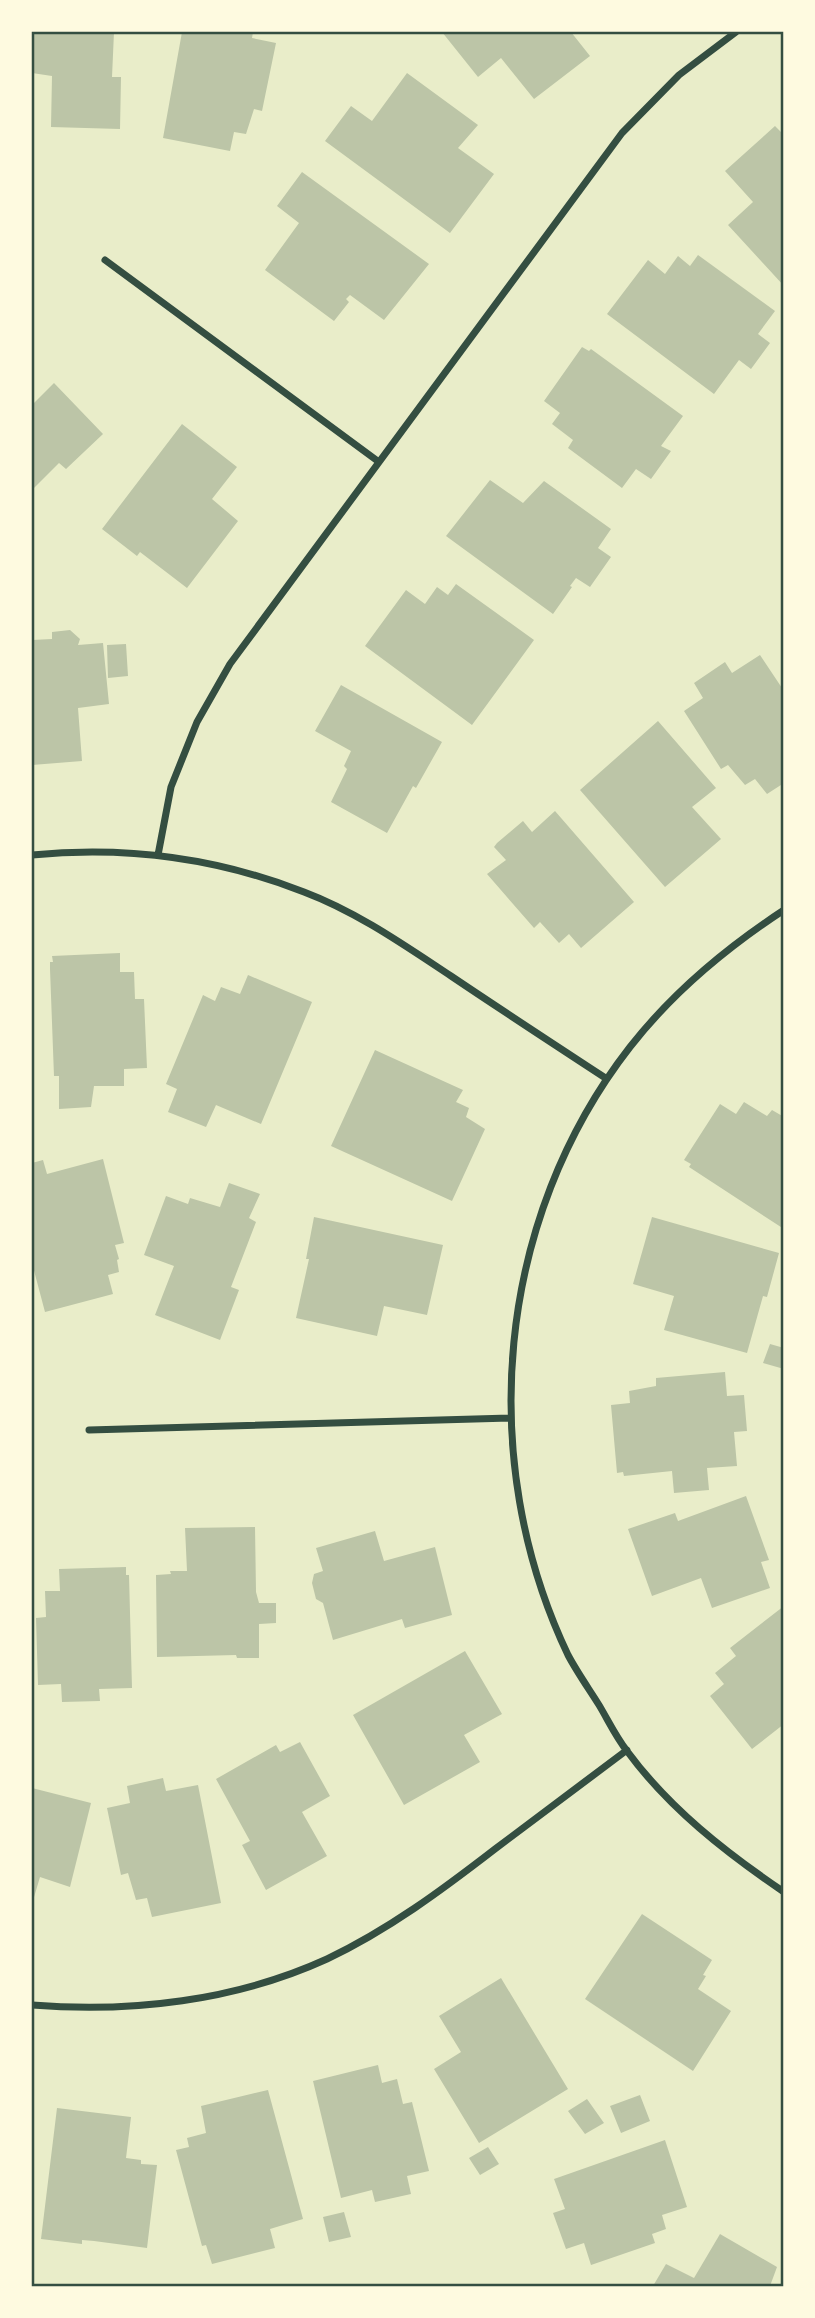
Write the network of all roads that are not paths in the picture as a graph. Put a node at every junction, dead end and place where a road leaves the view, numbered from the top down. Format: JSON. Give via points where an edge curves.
{"nodes":[{"id":1,"x":736,"y":32,"type":"edge"},
{"id":2,"x":105,"y":260,"type":"dead end"},
{"id":3,"x":379,"y":462,"type":"junction"},
{"id":4,"x":32,"y":855,"type":"edge"},
{"id":5,"x":158,"y":855,"type":"junction"},
{"id":6,"x":783,"y":910,"type":"edge"},
{"id":7,"x":607,"y":1079,"type":"junction"},
{"id":8,"x":510,"y":1418,"type":"junction"},
{"id":9,"x":89,"y":1430,"type":"dead end"},
{"id":10,"x":627,"y":1750,"type":"junction"},
{"id":11,"x":783,"y":1892,"type":"edge"},
{"id":12,"x":32,"y":2005,"type":"edge"}],
"edges":[{"from":1,"to":3,"type":"street","via":[[679,75],[622,134]]},
{"from":2,"to":3,"type":"street"},
{"from":3,"to":5,"type":"street","via":[[230,664],[197,722],[172,787]]},
{"from":4,"to":5,"type":"street","via":[[76,851]]},
{"from":5,"to":7,"type":"street","via":[[226,867],[304,892],[377,927]]},
{"from":6,"to":7,"type":"street","via":[[685,986]]},
{"from":7,"to":8,"type":"street","via":[[566,1151],[534,1233],[515,1318]]},
{"from":8,"to":9,"type":"street"},
{"from":8,"to":10,"type":"street","via":[[518,1499],[538,1581],[569,1657]]},
{"from":10,"to":11,"type":"street","via":[[680,1811],[734,1858]]},
{"from":10,"to":12,"type":"street","via":[[439,1892],[326,1959],[246,1988],[165,2004],[83,2009]]}]}
